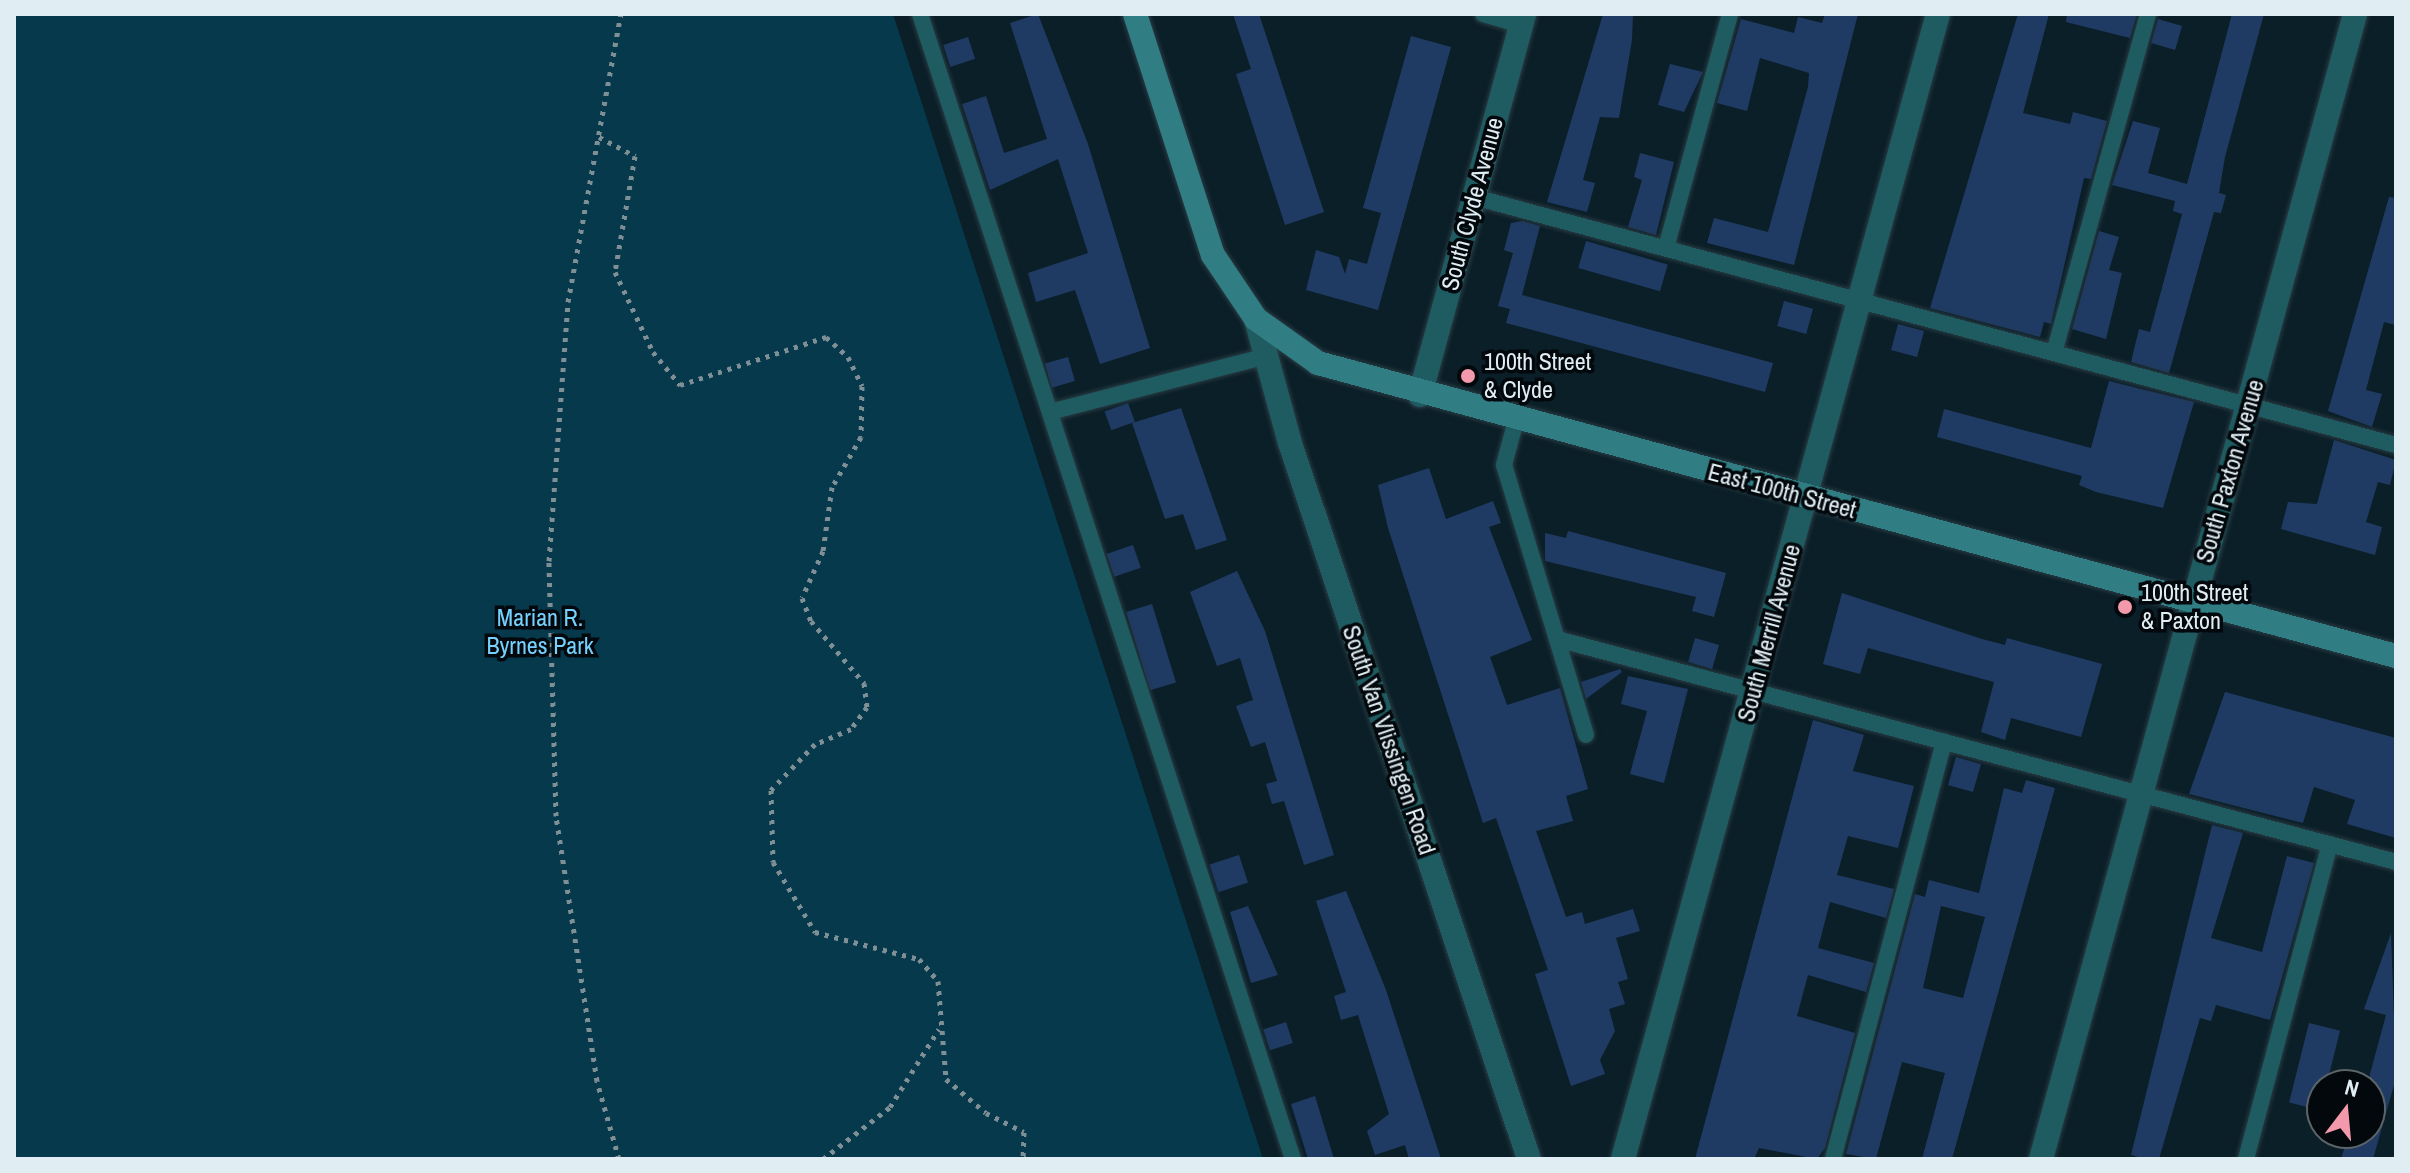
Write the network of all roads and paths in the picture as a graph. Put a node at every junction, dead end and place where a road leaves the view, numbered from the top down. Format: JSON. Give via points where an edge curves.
{"nodes":[{"id":1,"x":621,"y":14,"type":"edge"},
{"id":2,"x":920,"y":14,"type":"edge"},
{"id":3,"x":1135,"y":14,"type":"edge"},
{"id":4,"x":1483,"y":14,"type":"edge"},
{"id":5,"x":1730,"y":14,"type":"edge"},
{"id":6,"x":1938,"y":14,"type":"edge"},
{"id":7,"x":2148,"y":14,"type":"edge"},
{"id":8,"x":2355,"y":14,"type":"edge"},
{"id":9,"x":1523,"y":19,"type":"edge"},
{"id":10,"x":599,"y":137,"type":"junction"},
{"id":11,"x":1474,"y":197,"type":"junction"},
{"id":12,"x":1666,"y":248,"type":"junction"},
{"id":13,"x":1860,"y":301,"type":"junction"},
{"id":14,"x":1256,"y":319,"type":"junction"},
{"id":15,"x":2054,"y":353,"type":"junction"},
{"id":16,"x":1266,"y":356,"type":"junction"},
{"id":17,"x":1420,"y":395,"type":"junction"},
{"id":18,"x":2248,"y":405,"type":"junction"},
{"id":19,"x":1050,"y":412,"type":"junction"},
{"id":20,"x":1516,"y":420,"type":"junction"},
{"id":21,"x":2396,"y":445,"type":"edge"},
{"id":22,"x":1807,"y":498,"type":"junction"},
{"id":23,"x":2193,"y":602,"type":"junction"},
{"id":24,"x":1557,"y":639,"type":"junction"},
{"id":25,"x":2396,"y":656,"type":"edge"},
{"id":26,"x":1753,"y":691,"type":"junction"},
{"id":27,"x":1586,"y":735,"type":"dead end"},
{"id":28,"x":1944,"y":742,"type":"junction"},
{"id":29,"x":2141,"y":794,"type":"junction"},
{"id":30,"x":2330,"y":844,"type":"junction"},
{"id":31,"x":2396,"y":862,"type":"edge"},
{"id":32,"x":939,"y":1028,"type":"junction"},
{"id":33,"x":619,"y":1159,"type":"edge"},
{"id":34,"x":823,"y":1159,"type":"edge"},
{"id":35,"x":1023,"y":1159,"type":"edge"},
{"id":36,"x":1293,"y":1159,"type":"edge"},
{"id":37,"x":1529,"y":1159,"type":"edge"},
{"id":38,"x":1623,"y":1159,"type":"edge"},
{"id":39,"x":1833,"y":1159,"type":"edge"},
{"id":40,"x":2041,"y":1159,"type":"edge"},
{"id":41,"x":2246,"y":1159,"type":"edge"}],
"edges":[{"from":1,"to":10,"type":"path"},
{"from":2,"to":19,"type":"lane"},
{"from":3,"to":14,"type":"main road","name":"East 100th Street","via":[[1213,255]]},
{"from":4,"to":9,"type":"lane"},
{"from":5,"to":12,"type":"lane"},
{"from":6,"to":13,"type":"street","name":"South Merrill Avenue"},
{"from":7,"to":15,"type":"lane"},
{"from":8,"to":18,"type":"street","name":"South Paxton Avenue"},
{"from":9,"to":11,"type":"street","name":"South Clyde Avenue"},
{"from":10,"to":32,"type":"path","via":[[635,156],[615,272],[646,340],[680,385],[826,337],[848,357],[862,386],[861,437],[832,487],[823,551],[802,598],[811,621],[864,683],[867,707],[851,729],[815,744],[771,790],[767,829],[773,862],[815,932],[919,959],[938,981]]},
{"from":10,"to":33,"type":"path","via":[[554,416],[550,693],[572,935]]},
{"from":11,"to":12,"type":"lane"},
{"from":11,"to":17,"type":"street","name":"South Clyde Avenue"},
{"from":12,"to":13,"type":"lane"},
{"from":13,"to":15,"type":"lane"},
{"from":13,"to":22,"type":"street","name":"South Merrill Avenue"},
{"from":14,"to":16,"type":"street","name":"South Van Vlissingen Road"},
{"from":14,"to":17,"type":"main road","name":"East 100th Street","via":[[1318,363]]},
{"from":15,"to":18,"type":"lane"},
{"from":16,"to":19,"type":"lane"},
{"from":16,"to":37,"type":"street","name":"South Van Vlissingen Road"},
{"from":17,"to":20,"type":"main road","name":"East 100th Street"},
{"from":18,"to":21,"type":"lane"},
{"from":18,"to":23,"type":"street","name":"South Paxton Avenue"},
{"from":19,"to":36,"type":"lane"},
{"from":20,"to":22,"type":"main road","name":"East 100th Street"},
{"from":20,"to":24,"type":"lane","via":[[1504,465]]},
{"from":22,"to":23,"type":"main road","name":"East 100th Street"},
{"from":22,"to":26,"type":"street","name":"South Merrill Avenue"},
{"from":23,"to":25,"type":"main road","name":"East 100th Street"},
{"from":23,"to":29,"type":"street","name":"South Paxton Avenue"},
{"from":24,"to":26,"type":"lane"},
{"from":24,"to":27,"type":"lane"},
{"from":26,"to":28,"type":"lane"},
{"from":26,"to":38,"type":"street","name":"South Merrill Avenue"},
{"from":28,"to":29,"type":"lane"},
{"from":28,"to":39,"type":"lane"},
{"from":29,"to":30,"type":"lane"},
{"from":29,"to":40,"type":"street","name":"South Paxton Avenue"},
{"from":30,"to":31,"type":"lane"},
{"from":30,"to":41,"type":"lane"},
{"from":32,"to":34,"type":"path","via":[[890,1107]]},
{"from":32,"to":35,"type":"path","via":[[946,1079],[986,1113],[1024,1132]]}]}
